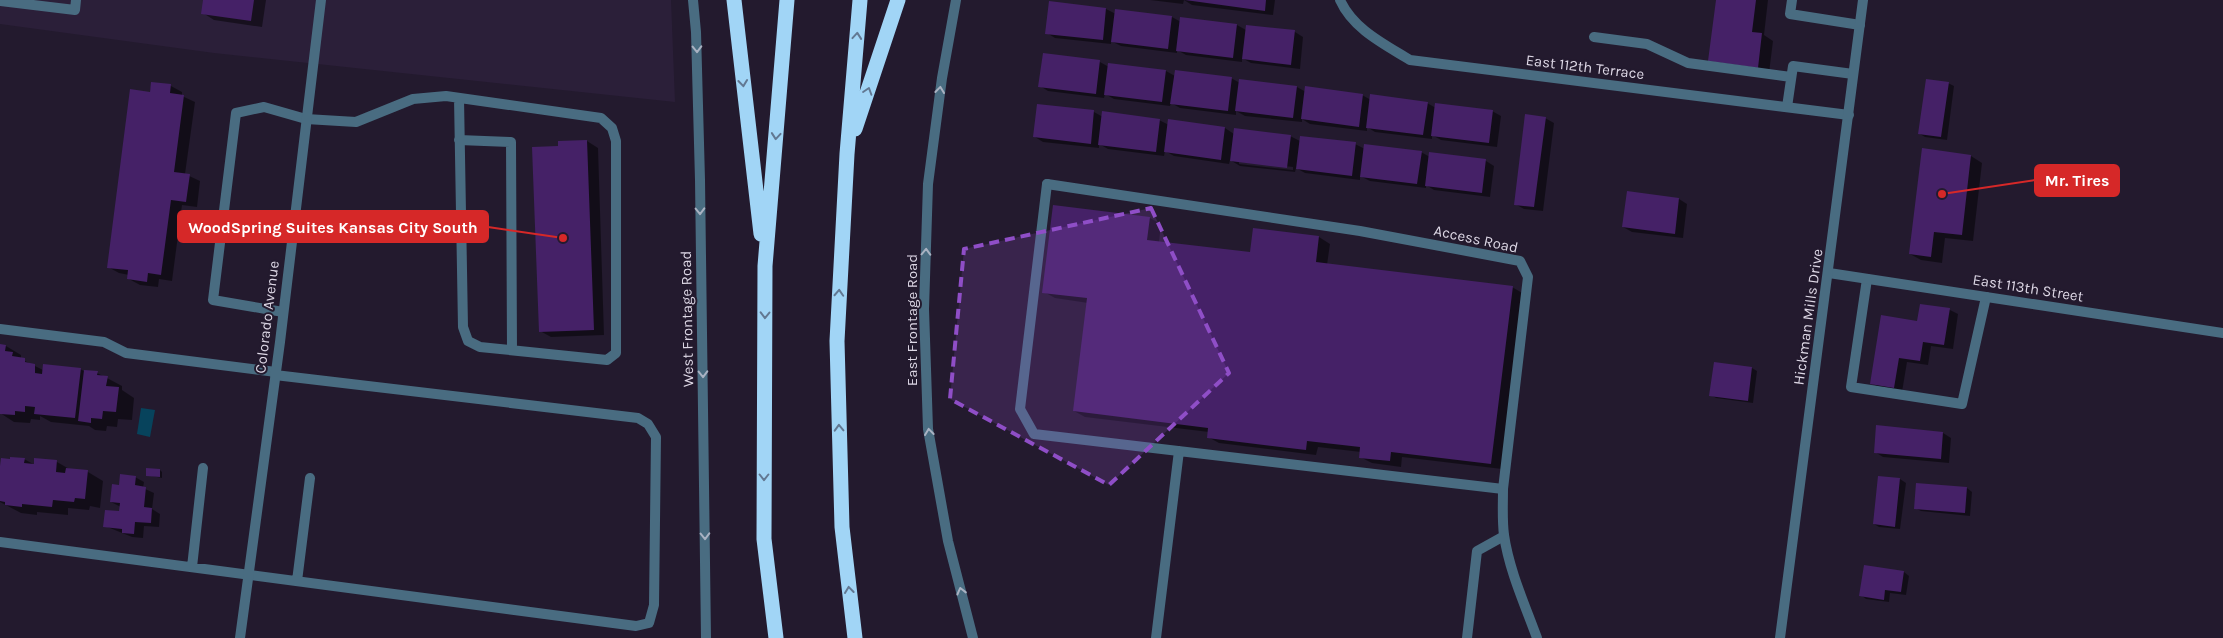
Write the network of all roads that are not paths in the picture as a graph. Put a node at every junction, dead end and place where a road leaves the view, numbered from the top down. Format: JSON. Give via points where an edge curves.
{"nodes":[{"id":1,"x":76,"y":0,"type":"edge"},
{"id":2,"x":321,"y":0,"type":"edge"},
{"id":3,"x":693,"y":0,"type":"edge"},
{"id":4,"x":734,"y":0,"type":"edge"},
{"id":5,"x":787,"y":0,"type":"edge"},
{"id":6,"x":860,"y":0,"type":"edge"},
{"id":7,"x":898,"y":0,"type":"edge"},
{"id":8,"x":956,"y":0,"type":"edge"},
{"id":9,"x":1340,"y":0,"type":"edge"},
{"id":10,"x":1792,"y":0,"type":"edge"},
{"id":11,"x":1863,"y":0,"type":"edge"},
{"id":12,"x":0,"y":1,"type":"edge"},
{"id":13,"x":1860,"y":25,"type":"junction"},
{"id":14,"x":1594,"y":37,"type":"dead end"},
{"id":15,"x":1854,"y":74,"type":"junction"},
{"id":16,"x":1791,"y":78,"type":"junction"},
{"id":17,"x":458,"y":98,"type":"junction"},
{"id":18,"x":1787,"y":107,"type":"junction"},
{"id":19,"x":1849,"y":115,"type":"junction"},
{"id":20,"x":306,"y":119,"type":"junction"},
{"id":21,"x":459,"y":140,"type":"junction"},
{"id":22,"x":847,"y":154,"type":"junction"},
{"id":23,"x":766,"y":266,"type":"junction"},
{"id":24,"x":1829,"y":273,"type":"junction"},
{"id":25,"x":1867,"y":279,"type":"junction"},
{"id":26,"x":1986,"y":297,"type":"junction"},
{"id":27,"x":283,"y":312,"type":"junction"},
{"id":28,"x":0,"y":329,"type":"edge"},
{"id":29,"x":2223,"y":333,"type":"edge"},
{"id":30,"x":512,"y":350,"type":"junction"},
{"id":31,"x":276,"y":374,"type":"junction"},
{"id":32,"x":1179,"y":451,"type":"junction"},
{"id":33,"x":203,"y":468,"type":"dead end"},
{"id":34,"x":310,"y":478,"type":"dead end"},
{"id":35,"x":1503,"y":489,"type":"junction"},
{"id":36,"x":1504,"y":536,"type":"junction"},
{"id":37,"x":0,"y":542,"type":"edge"},
{"id":38,"x":192,"y":567,"type":"junction"},
{"id":39,"x":248,"y":574,"type":"junction"},
{"id":40,"x":297,"y":580,"type":"junction"},
{"id":41,"x":240,"y":638,"type":"edge"},
{"id":42,"x":706,"y":638,"type":"edge"},
{"id":43,"x":776,"y":638,"type":"edge"},
{"id":44,"x":855,"y":638,"type":"edge"},
{"id":45,"x":973,"y":638,"type":"edge"},
{"id":46,"x":1156,"y":638,"type":"edge"},
{"id":47,"x":1467,"y":638,"type":"edge"},
{"id":48,"x":1537,"y":638,"type":"edge"},
{"id":49,"x":1780,"y":638,"type":"edge"}],
"edges":[{"from":1,"to":12,"type":"street","via":[[75,10]]},
{"from":2,"to":20,"type":"street","name":"Colorado Avenue"},
{"from":3,"to":42,"type":"street","name":"West Frontage Road","one_way":true,"via":[[699,170]]},
{"from":4,"to":23,"type":"highway","one_way":true},
{"from":5,"to":23,"type":"highway","one_way":true},
{"from":22,"to":6,"type":"highway","one_way":true},
{"from":22,"to":7,"type":"highway","one_way":true},
{"from":45,"to":8,"type":"street","name":"East Frontage Road","one_way":true,"via":[[948,541],[928,429],[924,310],[928,184]]},
{"from":9,"to":18,"type":"street","name":"East 112th Terrace","via":[[1368,35],[1410,60]]},
{"from":10,"to":13,"type":"street","via":[[1790,14]]},
{"from":11,"to":13,"type":"street","name":"Hickman Mills Drive"},
{"from":13,"to":15,"type":"street","name":"Hickman Mills Drive"},
{"from":14,"to":16,"type":"street","via":[[1647,44],[1688,63]]},
{"from":15,"to":16,"type":"street","via":[[1793,66]]},
{"from":15,"to":19,"type":"street","name":"Hickman Mills Drive"},
{"from":16,"to":18,"type":"street"},
{"from":17,"to":20,"type":"street","via":[[413,99],[356,122]]},
{"from":17,"to":21,"type":"street"},
{"from":17,"to":30,"type":"street","via":[[601,118],[612,128],[616,141],[616,353],[607,360]]},
{"from":18,"to":19,"type":"street","name":"East 112th Terrace"},
{"from":19,"to":24,"type":"street","name":"Hickman Mills Drive"},
{"from":20,"to":27,"type":"street","name":"Colorado Avenue"},
{"from":20,"to":27,"type":"street","via":[[264,107],[236,113],[213,300]]},
{"from":21,"to":30,"type":"street","via":[[463,327],[468,341],[480,347]]},
{"from":21,"to":30,"type":"street","via":[[510,142]]},
{"from":44,"to":22,"type":"highway","one_way":true,"via":[[842,527],[837,341]]},
{"from":23,"to":43,"type":"highway","one_way":true,"via":[[764,539]]},
{"from":24,"to":25,"type":"street","name":"East 113th Street"},
{"from":24,"to":49,"type":"street","name":"Hickman Mills Drive"},
{"from":25,"to":26,"type":"street","name":"East 113th Street"},
{"from":25,"to":26,"type":"street","via":[[1851,387],[1962,404]]},
{"from":26,"to":29,"type":"street","name":"East 113th Street"},
{"from":27,"to":31,"type":"street","name":"Colorado Avenue"},
{"from":28,"to":31,"type":"street","via":[[104,342],[126,353]]},
{"from":31,"to":39,"type":"street","name":"Colorado Avenue"},
{"from":31,"to":40,"type":"street","via":[[638,418],[648,424],[656,437],[654,605],[649,623],[636,626]]},
{"from":32,"to":35,"type":"street"},
{"from":32,"to":35,"type":"street","name":"Access Road","via":[[1034,434],[1020,409],[1047,184],[1360,231],[1520,261],[1528,277]]},
{"from":32,"to":46,"type":"street"},
{"from":33,"to":38,"type":"street"},
{"from":34,"to":40,"type":"street"},
{"from":35,"to":36,"type":"street","name":"Access Road"},
{"from":36,"to":47,"type":"street","via":[[1477,551]]},
{"from":36,"to":48,"type":"street","name":"Access Road"},
{"from":37,"to":38,"type":"street"},
{"from":38,"to":39,"type":"street"},
{"from":39,"to":40,"type":"street"},
{"from":39,"to":41,"type":"street","name":"Colorado Avenue"}]}
